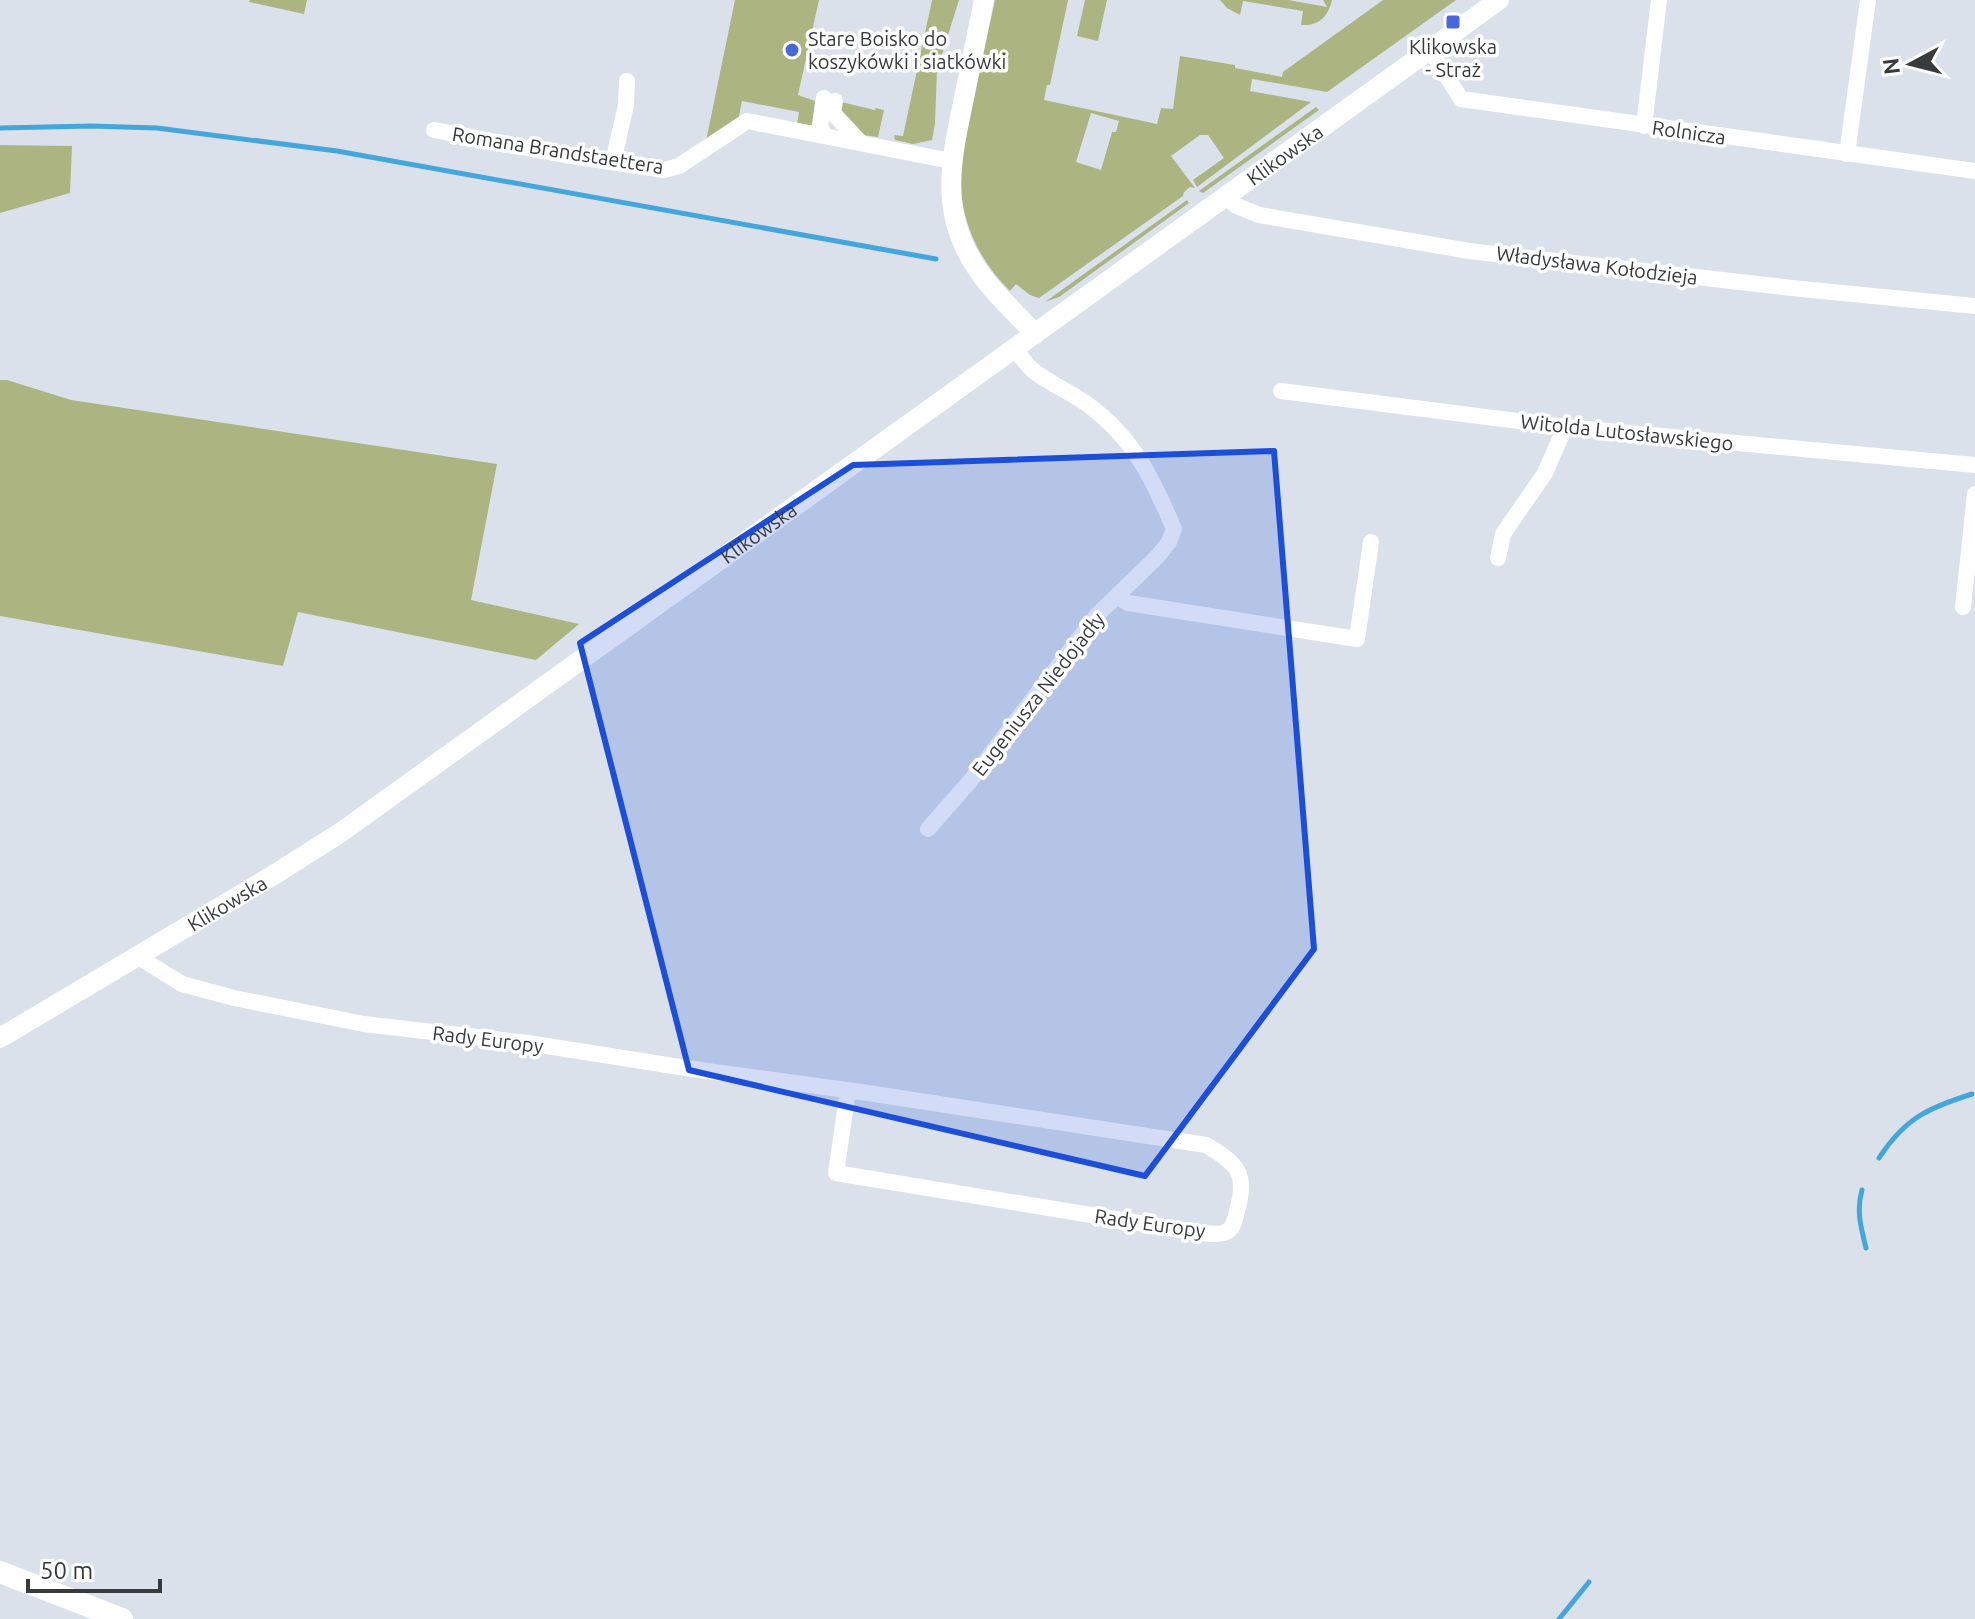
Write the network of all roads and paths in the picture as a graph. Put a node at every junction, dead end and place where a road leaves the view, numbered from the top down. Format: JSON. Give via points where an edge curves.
{"nodes":[{"id":1,"x":984,"y":0,"type":"edge"},
{"id":2,"x":1499,"y":0,"type":"edge"},
{"id":3,"x":1659,"y":0,"type":"edge"},
{"id":4,"x":1868,"y":0,"type":"edge"},
{"id":5,"x":1430,"y":50,"type":"junction"},
{"id":6,"x":627,"y":81,"type":"dead end"},
{"id":7,"x":1644,"y":126,"type":"junction"},
{"id":8,"x":434,"y":130,"type":"dead end"},
{"id":9,"x":824,"y":135,"type":"junction"},
{"id":10,"x":861,"y":143,"type":"junction"},
{"id":11,"x":1847,"y":154,"type":"junction"},
{"id":12,"x":951,"y":161,"type":"junction"},
{"id":13,"x":613,"y":162,"type":"junction"},
{"id":14,"x":1975,"y":171,"type":"edge"},
{"id":15,"x":1225,"y":197,"type":"junction"},
{"id":16,"x":1975,"y":306,"type":"edge"},
{"id":17,"x":1035,"y":334,"type":"junction"},
{"id":18,"x":1014,"y":349,"type":"junction"},
{"id":19,"x":1281,"y":391,"type":"dead end"},
{"id":20,"x":1565,"y":427,"type":"junction"},
{"id":21,"x":1975,"y":465,"type":"edge"},
{"id":22,"x":1975,"y":494,"type":"edge"},
{"id":23,"x":1371,"y":542,"type":"dead end"},
{"id":24,"x":1498,"y":558,"type":"dead end"},
{"id":25,"x":1117,"y":596,"type":"junction"},
{"id":26,"x":1963,"y":607,"type":"dead end"},
{"id":27,"x":928,"y":829,"type":"dead end"},
{"id":28,"x":137,"y":956,"type":"junction"},
{"id":29,"x":0,"y":1038,"type":"edge"},
{"id":30,"x":848,"y":1090,"type":"junction"},
{"id":31,"x":0,"y":1572,"type":"edge"},
{"id":32,"x":122,"y":1619,"type":"edge"}],
"edges":[{"from":1,"to":12,"type":"street"},
{"from":2,"to":5,"type":"street","name":"Klikowska"},
{"from":3,"to":7,"type":"street"},
{"from":4,"to":11,"type":"street"},
{"from":5,"to":7,"type":"street","name":"Rolnicza","via":[[1461,99]]},
{"from":5,"to":15,"type":"street","name":"Klikowska"},
{"from":6,"to":13,"type":"street"},
{"from":7,"to":11,"type":"street","name":"Rolnicza"},
{"from":8,"to":13,"type":"street","name":"Romana Brandstaettera"},
{"from":9,"to":10,"type":"street","name":"Romana Brandstaettera"},
{"from":9,"to":10,"type":"street","via":[[820,126],[829,100],[833,113]]},
{"from":9,"to":13,"type":"street","name":"Romana Brandstaettera","via":[[747,121],[679,166],[664,170]]},
{"from":10,"to":12,"type":"street","name":"Romana Brandstaettera"},
{"from":11,"to":14,"type":"street","name":"Rolnicza"},
{"from":12,"to":17,"type":"street","via":[[952,199],[969,256]]},
{"from":15,"to":16,"type":"street","name":"Władysława Kołodzieja","via":[[1259,215],[1469,251]]},
{"from":15,"to":17,"type":"street","name":"Klikowska"},
{"from":17,"to":18,"type":"street","name":"Klikowska"},
{"from":18,"to":25,"type":"street","name":"Eugeniusza Niedojadły","via":[[1033,371],[1107,420],[1138,455],[1174,529],[1157,557]]},
{"from":18,"to":28,"type":"street","name":"Klikowska","via":[[340,833]]},
{"from":19,"to":20,"type":"street","name":"Witolda Lutosławskiego"},
{"from":20,"to":21,"type":"street","name":"Witolda Lutosławskiego"},
{"from":20,"to":24,"type":"street","via":[[1545,473],[1503,534]]},
{"from":22,"to":26,"type":"street"},
{"from":23,"to":25,"type":"street","via":[[1357,639],[1128,603]]},
{"from":25,"to":27,"type":"street","name":"Eugeniusza Niedojadły"},
{"from":28,"to":29,"type":"street","name":"Klikowska"},
{"from":28,"to":30,"type":"street","name":"Rady Europy","via":[[182,984],[364,1024]]},
{"from":30,"to":30,"type":"street","name":"Rady Europy","via":[[1206,1145],[1229,1159],[1241,1177],[1233,1227],[1224,1233],[1194,1232],[836,1173]]},
{"from":31,"to":32,"type":"main road"}]}
